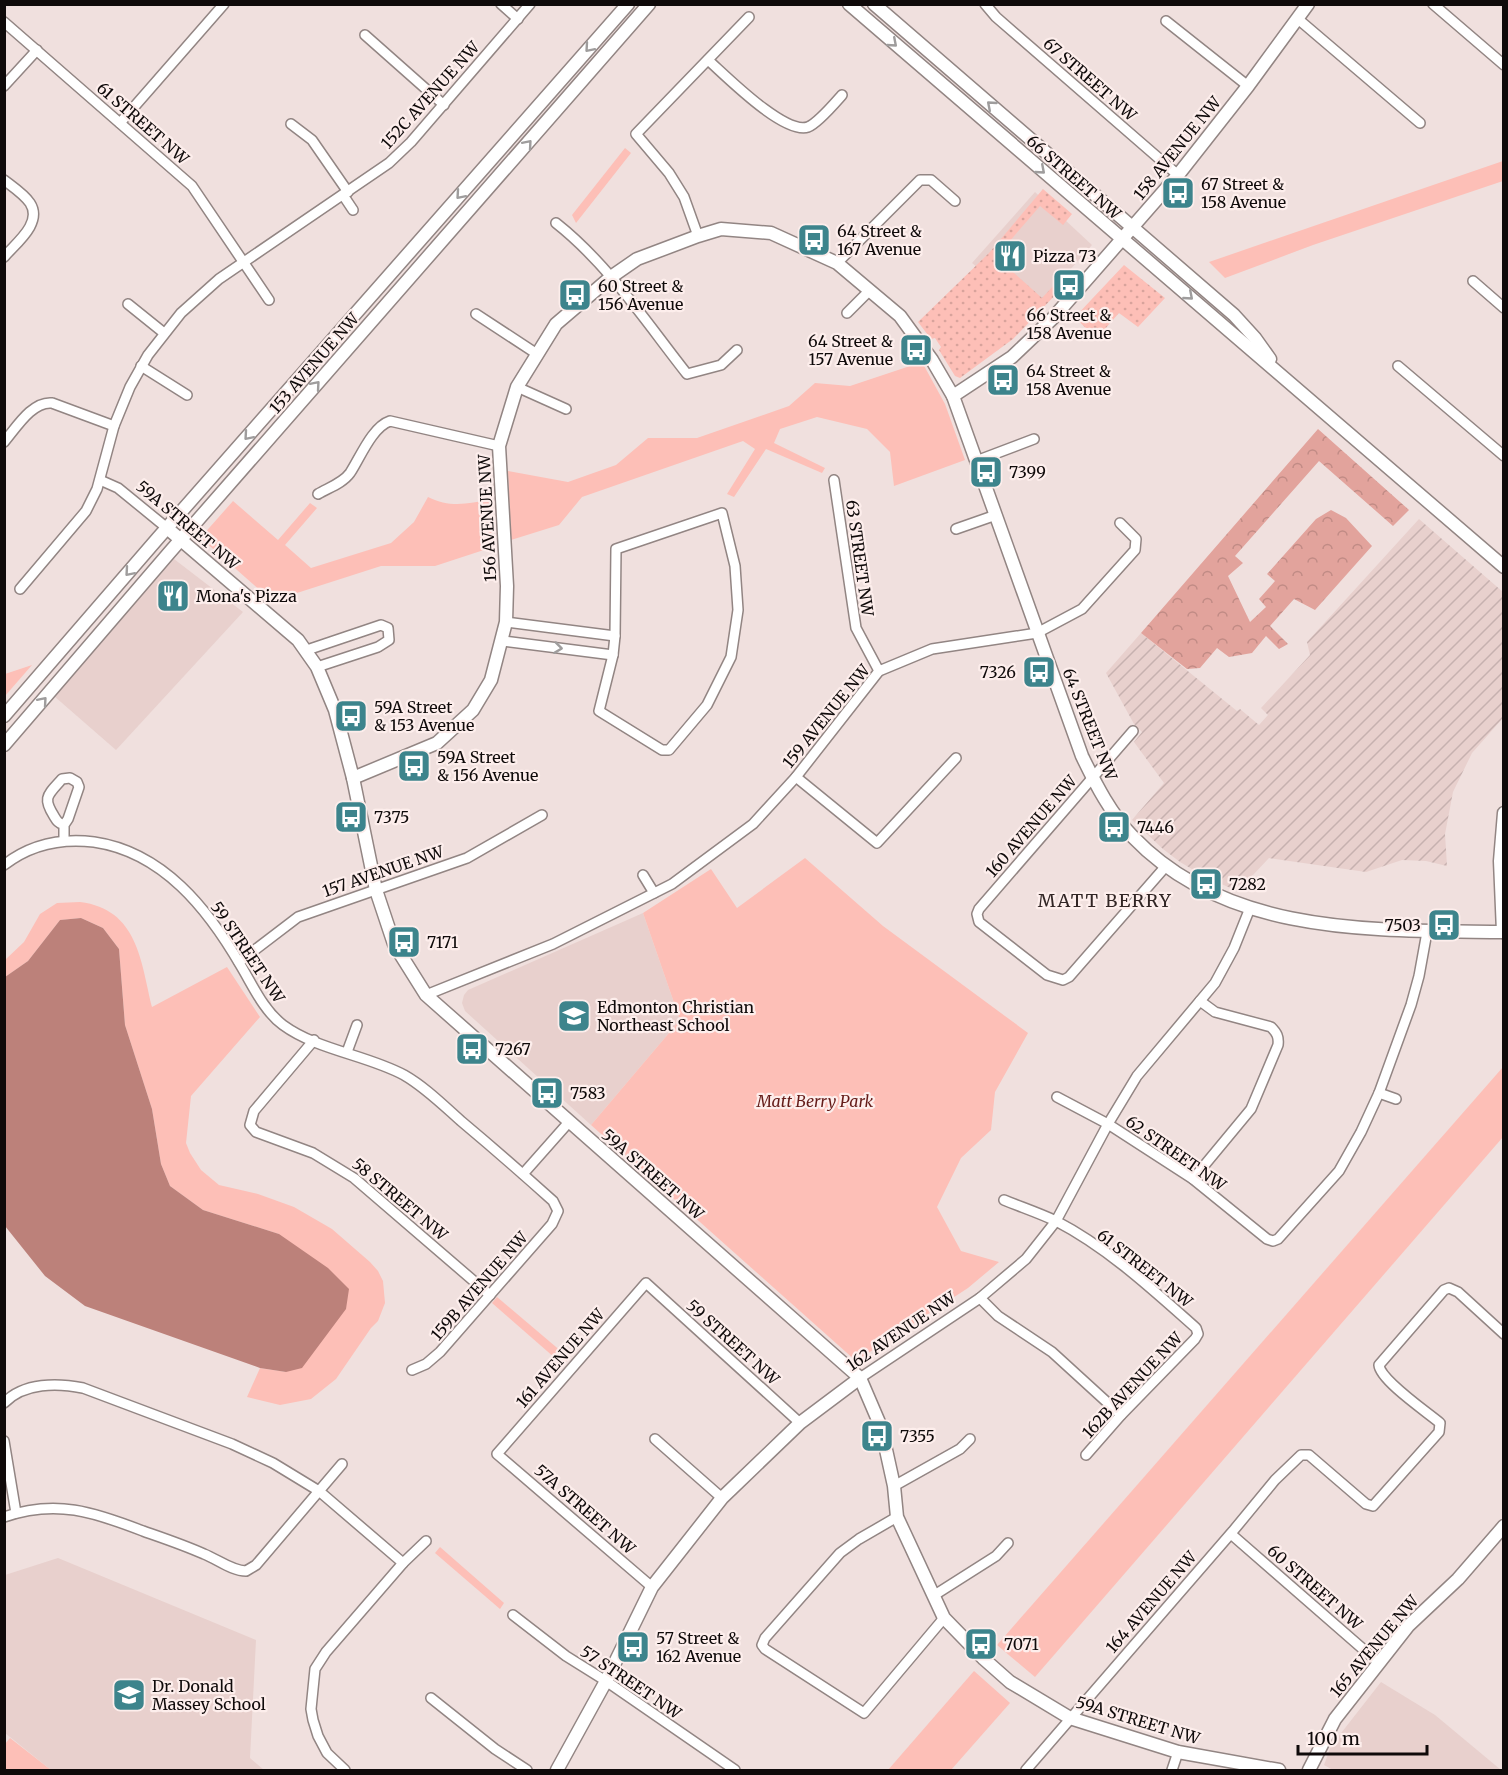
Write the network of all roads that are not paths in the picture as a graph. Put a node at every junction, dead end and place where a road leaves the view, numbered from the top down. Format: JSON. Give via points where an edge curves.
{"nodes":[{"id":1,"x":224,"y":4,"type":"edge"},
{"id":2,"x":501,"y":4,"type":"edge"},
{"id":3,"x":530,"y":4,"type":"edge"},
{"id":4,"x":628,"y":4,"type":"edge"},
{"id":5,"x":650,"y":4,"type":"edge"},
{"id":6,"x":660,"y":4,"type":"edge"},
{"id":7,"x":849,"y":4,"type":"edge"},
{"id":8,"x":985,"y":4,"type":"edge"},
{"id":9,"x":1308,"y":4,"type":"edge"},
{"id":10,"x":1433,"y":4,"type":"edge"},
{"id":11,"x":877,"y":6,"type":"edge"},
{"id":12,"x":749,"y":17,"type":"dead end"},
{"id":13,"x":518,"y":19,"type":"junction"},
{"id":14,"x":1298,"y":19,"type":"junction"},
{"id":15,"x":4,"y":21,"type":"edge"},
{"id":16,"x":1166,"y":21,"type":"dead end"},
{"id":17,"x":365,"y":35,"type":"dead end"},
{"id":18,"x":613,"y":46,"type":"junction"},
{"id":19,"x":37,"y":50,"type":"junction"},
{"id":20,"x":708,"y":60,"type":"junction"},
{"id":21,"x":1503,"y":65,"type":"edge"},
{"id":22,"x":4,"y":86,"type":"edge"},
{"id":23,"x":1248,"y":87,"type":"junction"},
{"id":24,"x":842,"y":95,"type":"dead end"},
{"id":25,"x":444,"y":105,"type":"junction"},
{"id":26,"x":120,"y":123,"type":"junction"},
{"id":27,"x":1420,"y":123,"type":"dead end"},
{"id":28,"x":291,"y":124,"type":"dead end"},
{"id":29,"x":1178,"y":175,"type":"junction"},
{"id":30,"x":4,"y":180,"type":"edge"},
{"id":31,"x":346,"y":194,"type":"junction"},
{"id":32,"x":956,"y":201,"type":"dead end"},
{"id":33,"x":353,"y":210,"type":"dead end"},
{"id":34,"x":556,"y":223,"type":"dead end"},
{"id":35,"x":1132,"y":228,"type":"junction"},
{"id":36,"x":699,"y":236,"type":"junction"},
{"id":37,"x":1122,"y":239,"type":"junction"},
{"id":38,"x":4,"y":257,"type":"edge"},
{"id":39,"x":244,"y":263,"type":"junction"},
{"id":40,"x":837,"y":263,"type":"junction"},
{"id":41,"x":611,"y":277,"type":"junction"},
{"id":42,"x":1473,"y":281,"type":"dead end"},
{"id":43,"x":870,"y":290,"type":"junction"},
{"id":44,"x":269,"y":300,"type":"dead end"},
{"id":45,"x":128,"y":304,"type":"dead end"},
{"id":46,"x":1503,"y":308,"type":"edge"},
{"id":47,"x":847,"y":313,"type":"dead end"},
{"id":48,"x":476,"y":314,"type":"dead end"},
{"id":49,"x":164,"y":333,"type":"junction"},
{"id":50,"x":737,"y":350,"type":"dead end"},
{"id":51,"x":537,"y":354,"type":"junction"},
{"id":52,"x":141,"y":366,"type":"junction"},
{"id":53,"x":1398,"y":366,"type":"dead end"},
{"id":54,"x":1279,"y":373,"type":"junction"},
{"id":55,"x":517,"y":387,"type":"junction"},
{"id":56,"x":188,"y":395,"type":"dead end"},
{"id":57,"x":953,"y":396,"type":"junction"},
{"id":58,"x":566,"y":409,"type":"dead end"},
{"id":59,"x":114,"y":426,"type":"junction"},
{"id":60,"x":1034,"y":440,"type":"dead end"},
{"id":61,"x":4,"y":442,"type":"edge"},
{"id":62,"x":500,"y":446,"type":"junction"},
{"id":63,"x":1503,"y":456,"type":"edge"},
{"id":64,"x":976,"y":461,"type":"junction"},
{"id":65,"x":100,"y":480,"type":"junction"},
{"id":66,"x":834,"y":480,"type":"dead end"},
{"id":67,"x":318,"y":494,"type":"dead end"},
{"id":68,"x":996,"y":515,"type":"junction"},
{"id":69,"x":1120,"y":523,"type":"dead end"},
{"id":70,"x":167,"y":528,"type":"junction"},
{"id":71,"x":956,"y":529,"type":"dead end"},
{"id":72,"x":181,"y":540,"type":"junction"},
{"id":73,"x":1503,"y":567,"type":"edge"},
{"id":74,"x":20,"y":589,"type":"dead end"},
{"id":75,"x":506,"y":622,"type":"junction"},
{"id":76,"x":1037,"y":633,"type":"junction"},
{"id":77,"x":615,"y":636,"type":"junction"},
{"id":78,"x":502,"y":641,"type":"junction"},
{"id":79,"x":307,"y":650,"type":"junction"},
{"id":80,"x":613,"y":655,"type":"junction"},
{"id":81,"x":317,"y":667,"type":"junction"},
{"id":82,"x":879,"y":671,"type":"junction"},
{"id":83,"x":4,"y":716,"type":"edge"},
{"id":84,"x":1133,"y":731,"type":"dead end"},
{"id":85,"x":4,"y":745,"type":"edge"},
{"id":86,"x":956,"y":758,"type":"dead end"},
{"id":87,"x":796,"y":777,"type":"junction"},
{"id":88,"x":353,"y":778,"type":"junction"},
{"id":89,"x":1093,"y":778,"type":"junction"},
{"id":90,"x":1503,"y":813,"type":"edge"},
{"id":91,"x":542,"y":815,"type":"dead end"},
{"id":92,"x":64,"y":825,"type":"junction"},
{"id":93,"x":64,"y":840,"type":"junction"},
{"id":94,"x":4,"y":865,"type":"edge"},
{"id":95,"x":1166,"y":866,"type":"junction"},
{"id":96,"x":643,"y":875,"type":"dead end"},
{"id":97,"x":376,"y":890,"type":"junction"},
{"id":98,"x":654,"y":893,"type":"junction"},
{"id":99,"x":1250,"y":908,"type":"junction"},
{"id":100,"x":1427,"y":932,"type":"junction"},
{"id":101,"x":1503,"y":932,"type":"edge"},
{"id":102,"x":239,"y":962,"type":"junction"},
{"id":103,"x":426,"y":994,"type":"junction"},
{"id":104,"x":1200,"y":1001,"type":"junction"},
{"id":105,"x":357,"y":1024,"type":"dead end"},
{"id":106,"x":314,"y":1040,"type":"junction"},
{"id":107,"x":347,"y":1052,"type":"junction"},
{"id":108,"x":1379,"y":1093,"type":"junction"},
{"id":109,"x":1058,"y":1097,"type":"dead end"},
{"id":110,"x":1396,"y":1100,"type":"dead end"},
{"id":111,"x":569,"y":1122,"type":"junction"},
{"id":112,"x":1108,"y":1124,"type":"junction"},
{"id":113,"x":523,"y":1174,"type":"junction"},
{"id":114,"x":1193,"y":1179,"type":"junction"},
{"id":115,"x":1004,"y":1200,"type":"dead end"},
{"id":116,"x":558,"y":1211,"type":"joint"},
{"id":117,"x":1056,"y":1221,"type":"junction"},
{"id":118,"x":646,"y":1283,"type":"joint"},
{"id":119,"x":490,"y":1295,"type":"junction"},
{"id":120,"x":980,"y":1298,"type":"junction"},
{"id":121,"x":1197,"y":1334,"type":"joint"},
{"id":122,"x":1503,"y":1334,"type":"edge"},
{"id":123,"x":412,"y":1370,"type":"dead end"},
{"id":124,"x":860,"y":1378,"type":"junction"},
{"id":125,"x":4,"y":1403,"type":"edge"},
{"id":126,"x":1121,"y":1415,"type":"junction"},
{"id":127,"x":800,"y":1423,"type":"junction"},
{"id":128,"x":656,"y":1439,"type":"dead end"},
{"id":129,"x":970,"y":1439,"type":"dead end"},
{"id":130,"x":4,"y":1441,"type":"edge"},
{"id":131,"x":497,"y":1454,"type":"joint"},
{"id":132,"x":1086,"y":1455,"type":"dead end"},
{"id":133,"x":342,"y":1464,"type":"dead end"},
{"id":134,"x":894,"y":1486,"type":"junction"},
{"id":135,"x":319,"y":1491,"type":"junction"},
{"id":136,"x":722,"y":1498,"type":"junction"},
{"id":137,"x":16,"y":1513,"type":"junction"},
{"id":138,"x":4,"y":1517,"type":"edge"},
{"id":139,"x":897,"y":1517,"type":"junction"},
{"id":140,"x":1503,"y":1526,"type":"edge"},
{"id":141,"x":1231,"y":1534,"type":"junction"},
{"id":142,"x":426,"y":1541,"type":"dead end"},
{"id":143,"x":1008,"y":1543,"type":"dead end"},
{"id":144,"x":403,"y":1563,"type":"junction"},
{"id":145,"x":652,"y":1587,"type":"junction"},
{"id":146,"x":933,"y":1596,"type":"junction"},
{"id":147,"x":513,"y":1615,"type":"dead end"},
{"id":148,"x":944,"y":1618,"type":"junction"},
{"id":149,"x":1379,"y":1663,"type":"junction"},
{"id":150,"x":606,"y":1681,"type":"junction"},
{"id":151,"x":431,"y":1698,"type":"dead end"},
{"id":152,"x":1070,"y":1718,"type":"junction"},
{"id":153,"x":1178,"y":1752,"type":"junction"},
{"id":154,"x":345,"y":1770,"type":"edge"},
{"id":155,"x":527,"y":1770,"type":"edge"},
{"id":156,"x":557,"y":1770,"type":"edge"},
{"id":157,"x":735,"y":1770,"type":"edge"},
{"id":158,"x":1026,"y":1770,"type":"edge"},
{"id":159,"x":1172,"y":1770,"type":"edge"},
{"id":160,"x":1280,"y":1770,"type":"edge"},
{"id":161,"x":1309,"y":1770,"type":"edge"}],
"edges":[{"from":1,"to":26,"type":"street"},
{"from":2,"to":13,"type":"street"},
{"from":3,"to":13,"type":"street","name":"152C AVENUE NW"},
{"from":4,"to":70,"type":"street","name":"153 AVENUE NW","one_way":true},
{"from":5,"to":18,"type":"street","name":"153 AVENUE NW"},
{"from":6,"to":18,"type":"street"},
{"from":7,"to":37,"type":"street","name":"66 STREET NW","one_way":true},
{"from":8,"to":29,"type":"street","name":"67 STREET NW","via":[[996,18]]},
{"from":9,"to":14,"type":"street","name":"158 AVENUE NW"},
{"from":10,"to":21,"type":"street"},
{"from":35,"to":11,"type":"street","name":"66 STREET NW","one_way":true},
{"from":12,"to":20,"type":"street"},
{"from":13,"to":25,"type":"street","name":"152C AVENUE NW"},
{"from":14,"to":23,"type":"street","name":"158 AVENUE NW"},
{"from":14,"to":27,"type":"street"},
{"from":15,"to":19,"type":"street","name":"61 STREET NW"},
{"from":16,"to":23,"type":"street"},
{"from":17,"to":25,"type":"street"},
{"from":72,"to":18,"type":"street","name":"153 AVENUE NW","one_way":true},
{"from":19,"to":22,"type":"street"},
{"from":19,"to":26,"type":"street","name":"61 STREET NW"},
{"from":20,"to":24,"type":"street","via":[[769,112],[800,128],[813,124]]},
{"from":20,"to":36,"type":"street","via":[[636,134],[684,197]]},
{"from":23,"to":29,"type":"street","name":"158 AVENUE NW"},
{"from":25,"to":31,"type":"street","name":"152C AVENUE NW","via":[[400,153]]},
{"from":26,"to":39,"type":"street","name":"61 STREET NW","via":[[192,186]]},
{"from":28,"to":31,"type":"street","via":[[312,140]]},
{"from":29,"to":35,"type":"street","name":"158 AVENUE NW"},
{"from":30,"to":38,"type":"street","via":[[29,201],[34,215],[28,230]]},
{"from":31,"to":33,"type":"street"},
{"from":31,"to":39,"type":"street","name":"152C AVENUE NW"},
{"from":32,"to":40,"type":"street","via":[[930,180],[920,180]]},
{"from":34,"to":41,"type":"street","via":[[580,242]]},
{"from":35,"to":37,"type":"street","name":"158 AVENUE NW"},
{"from":35,"to":54,"type":"street","name":"66 STREET NW","via":[[1234,315]]},
{"from":36,"to":40,"type":"street","name":"64 STREET NW","via":[[721,229],[771,233]]},
{"from":36,"to":41,"type":"street","name":"156 AVENUE NW","via":[[638,259]]},
{"from":37,"to":54,"type":"street","name":"66 STREET NW","one_way":true},
{"from":37,"to":57,"type":"street","name":"158 AVENUE NW","via":[[1053,318],[1012,357]]},
{"from":39,"to":44,"type":"street"},
{"from":39,"to":49,"type":"street","name":"152C AVENUE NW","via":[[200,295]]},
{"from":40,"to":43,"type":"street","name":"64 STREET NW"},
{"from":41,"to":50,"type":"street","via":[[687,374],[721,365]]},
{"from":41,"to":51,"type":"street","name":"156 AVENUE NW","via":[[556,324]]},
{"from":42,"to":46,"type":"street"},
{"from":43,"to":47,"type":"street"},
{"from":43,"to":57,"type":"street","name":"64 STREET NW","via":[[900,316]]},
{"from":45,"to":49,"type":"street"},
{"from":48,"to":51,"type":"street"},
{"from":49,"to":52,"type":"street","name":"152C AVENUE NW"},
{"from":51,"to":55,"type":"street","name":"156 AVENUE NW"},
{"from":52,"to":56,"type":"street"},
{"from":52,"to":59,"type":"street","name":"152C AVENUE NW"},
{"from":53,"to":63,"type":"street"},
{"from":54,"to":73,"type":"street","name":"66 STREET NW"},
{"from":55,"to":58,"type":"street"},
{"from":55,"to":62,"type":"street","name":"156 AVENUE NW"},
{"from":57,"to":64,"type":"street","name":"64 STREET NW"},
{"from":59,"to":61,"type":"street","via":[[52,403],[42,404]]},
{"from":59,"to":65,"type":"street","name":"152C AVENUE NW"},
{"from":60,"to":64,"type":"street"},
{"from":62,"to":67,"type":"street","via":[[394,422],[382,423],[349,475]]},
{"from":62,"to":75,"type":"street","name":"156 AVENUE NW"},
{"from":64,"to":68,"type":"street","name":"64 STREET NW"},
{"from":65,"to":70,"type":"street","name":"59A STREET NW","via":[[118,488]]},
{"from":65,"to":74,"type":"street","name":"152C AVENUE NW","via":[[79,522]]},
{"from":66,"to":82,"type":"street","name":"63 STREET NW","via":[[855,628]]},
{"from":68,"to":71,"type":"street"},
{"from":68,"to":76,"type":"street","name":"64 STREET NW"},
{"from":69,"to":76,"type":"street","name":"159 AVENUE NW","via":[[1136,539],[1135,550],[1082,609]]},
{"from":70,"to":72,"type":"street","name":"59A STREET NW"},
{"from":70,"to":83,"type":"street","name":"153 AVENUE NW","one_way":true},
{"from":72,"to":79,"type":"street","name":"59A STREET NW"},
{"from":85,"to":72,"type":"street","name":"153 AVENUE NW","one_way":true},
{"from":75,"to":77,"type":"street"},
{"from":75,"to":78,"type":"street","name":"156 AVENUE NW"},
{"from":76,"to":82,"type":"street","name":"159 AVENUE NW","via":[[932,649]]},
{"from":76,"to":89,"type":"street","name":"64 STREET NW"},
{"from":77,"to":80,"type":"street"},
{"from":77,"to":80,"type":"street","via":[[616,549],[722,513],[735,566],[738,609],[731,657],[707,705],[669,750],[662,750],[599,711]]},
{"from":78,"to":80,"type":"street","one_way":true},
{"from":78,"to":88,"type":"street","name":"156 AVENUE NW","via":[[491,680],[473,710],[437,743]]},
{"from":79,"to":81,"type":"street","name":"59A STREET NW"},
{"from":79,"to":81,"type":"street","via":[[381,625],[388,628],[389,640],[378,647]]},
{"from":81,"to":88,"type":"street","name":"59A STREET NW","via":[[335,710]]},
{"from":82,"to":87,"type":"street","name":"159 AVENUE NW"},
{"from":84,"to":89,"type":"street","name":"160 AVENUE NW"},
{"from":86,"to":87,"type":"street","via":[[877,843]]},
{"from":87,"to":98,"type":"street","name":"159 AVENUE NW","via":[[753,824]]},
{"from":88,"to":97,"type":"street","name":"59A STREET NW"},
{"from":89,"to":95,"type":"street","name":"64 STREET NW","via":[[1133,837]]},
{"from":89,"to":95,"type":"street","name":"160 AVENUE NW","via":[[979,909],[979,922],[1047,975],[1063,980]]},
{"from":90,"to":101,"type":"street"},
{"from":91,"to":97,"type":"street","name":"157 AVENUE NW","via":[[467,858]]},
{"from":92,"to":92,"type":"street","via":[[79,787],[70,778],[62,779],[46,801],[57,822]]},
{"from":92,"to":93,"type":"street"},
{"from":93,"to":94,"type":"street","name":"59 STREET NW","via":[[34,848]]},
{"from":93,"to":102,"type":"street","name":"59 STREET NW","via":[[113,846],[164,871],[192,897]]},
{"from":95,"to":99,"type":"street","name":"64 STREET NW","via":[[1199,888]]},
{"from":96,"to":98,"type":"street"},
{"from":97,"to":102,"type":"street","name":"157 AVENUE NW","via":[[298,917]]},
{"from":97,"to":103,"type":"street","name":"59A STREET NW","via":[[394,944]]},
{"from":98,"to":103,"type":"street","name":"159 AVENUE NW","via":[[553,944]]},
{"from":99,"to":100,"type":"street","name":"64 STREET NW","via":[[1349,927]]},
{"from":99,"to":104,"type":"street","name":"162 AVENUE NW","via":[[1225,967]]},
{"from":100,"to":101,"type":"street","name":"64 STREET NW"},
{"from":100,"to":108,"type":"street","via":[[1411,1005]]},
{"from":102,"to":106,"type":"street","name":"59 STREET NW","via":[[275,1018]]},
{"from":103,"to":111,"type":"street","name":"59A STREET NW"},
{"from":104,"to":112,"type":"street","name":"162 AVENUE NW","via":[[1137,1076]]},
{"from":104,"to":114,"type":"street","via":[[1215,1012],[1264,1024],[1279,1039],[1251,1109]]},
{"from":105,"to":107,"type":"street"},
{"from":106,"to":107,"type":"street","name":"59 STREET NW"},
{"from":106,"to":119,"type":"street","name":"58 STREET NW","via":[[254,1111],[250,1125],[261,1135],[313,1153],[354,1178]]},
{"from":107,"to":113,"type":"street","name":"59 STREET NW","via":[[412,1080]]},
{"from":108,"to":110,"type":"street"},
{"from":108,"to":114,"type":"street","name":"62 STREET NW","via":[[1339,1171],[1283,1235],[1273,1241]]},
{"from":109,"to":112,"type":"street","name":"62 STREET NW"},
{"from":111,"to":113,"type":"street"},
{"from":111,"to":124,"type":"street","name":"59A STREET NW"},
{"from":112,"to":114,"type":"street","name":"62 STREET NW"},
{"from":112,"to":117,"type":"street","name":"162 AVENUE NW"},
{"from":113,"to":116,"type":"street","name":"59 STREET NW","via":[[553,1201]]},
{"from":115,"to":117,"type":"street","name":"61 STREET NW"},
{"from":116,"to":119,"type":"street","name":"159B AVENUE NW","via":[[552,1224]]},
{"from":117,"to":120,"type":"street","name":"162 AVENUE NW","via":[[1026,1259]]},
{"from":117,"to":121,"type":"street","name":"61 STREET NW","via":[[1147,1285],[1196,1328]]},
{"from":118,"to":127,"type":"street","name":"59 STREET NW"},
{"from":118,"to":131,"type":"street","name":"161 AVENUE NW"},
{"from":119,"to":123,"type":"street","name":"159B AVENUE NW","via":[[440,1352]]},
{"from":120,"to":124,"type":"street","name":"162 AVENUE NW"},
{"from":120,"to":126,"type":"street","via":[[998,1316],[1052,1352]]},
{"from":121,"to":126,"type":"street","name":"162B AVENUE NW"},
{"from":122,"to":141,"type":"street","name":"164 AVENUE NW","via":[[1458,1292],[1444,1290],[1379,1365],[1388,1380],[1440,1423],[1439,1432],[1373,1506],[1309,1455],[1301,1455]]},
{"from":124,"to":127,"type":"street","name":"162 AVENUE NW"},
{"from":124,"to":134,"type":"street","name":"59A STREET NW","via":[[881,1426]]},
{"from":125,"to":135,"type":"street","via":[[16,1394],[45,1386],[83,1388],[232,1444]]},
{"from":126,"to":132,"type":"street","name":"162B AVENUE NW"},
{"from":127,"to":136,"type":"street","name":"162 AVENUE NW"},
{"from":128,"to":136,"type":"street"},
{"from":129,"to":134,"type":"street","via":[[960,1449]]},
{"from":130,"to":137,"type":"street"},
{"from":131,"to":145,"type":"street","name":"57A STREET NW"},
{"from":133,"to":135,"type":"street"},
{"from":134,"to":139,"type":"street","name":"59A STREET NW"},
{"from":135,"to":137,"type":"street","via":[[246,1572],[93,1512],[57,1508]]},
{"from":135,"to":144,"type":"street"},
{"from":136,"to":145,"type":"street","name":"162 AVENUE NW"},
{"from":137,"to":138,"type":"street"},
{"from":139,"to":146,"type":"street","name":"59A STREET NW"},
{"from":139,"to":148,"type":"street","via":[[840,1553],[762,1645],[864,1713]]},
{"from":140,"to":149,"type":"street","name":"165 AVENUE NW","via":[[1458,1579],[1408,1626]]},
{"from":141,"to":149,"type":"street","name":"60 STREET NW"},
{"from":141,"to":152,"type":"street","name":"164 AVENUE NW"},
{"from":142,"to":144,"type":"street"},
{"from":143,"to":146,"type":"street","via":[[996,1556]]},
{"from":144,"to":154,"type":"street","via":[[315,1669],[311,1709],[316,1730],[327,1753]]},
{"from":145,"to":150,"type":"street","name":"162 AVENUE NW"},
{"from":146,"to":148,"type":"street","name":"59A STREET NW"},
{"from":147,"to":150,"type":"street","name":"57 STREET NW","via":[[554,1648]]},
{"from":148,"to":152,"type":"street","name":"59A STREET NW","via":[[1010,1682]]},
{"from":149,"to":161,"type":"street","name":"165 AVENUE NW","via":[[1335,1719]]},
{"from":150,"to":156,"type":"street","name":"162 AVENUE NW"},
{"from":150,"to":157,"type":"street","name":"57 STREET NW"},
{"from":151,"to":155,"type":"street"},
{"from":152,"to":153,"type":"street","name":"59A STREET NW"},
{"from":152,"to":158,"type":"street","name":"164 AVENUE NW"},
{"from":153,"to":159,"type":"street"},
{"from":153,"to":160,"type":"street","name":"59A STREET NW"}]}
